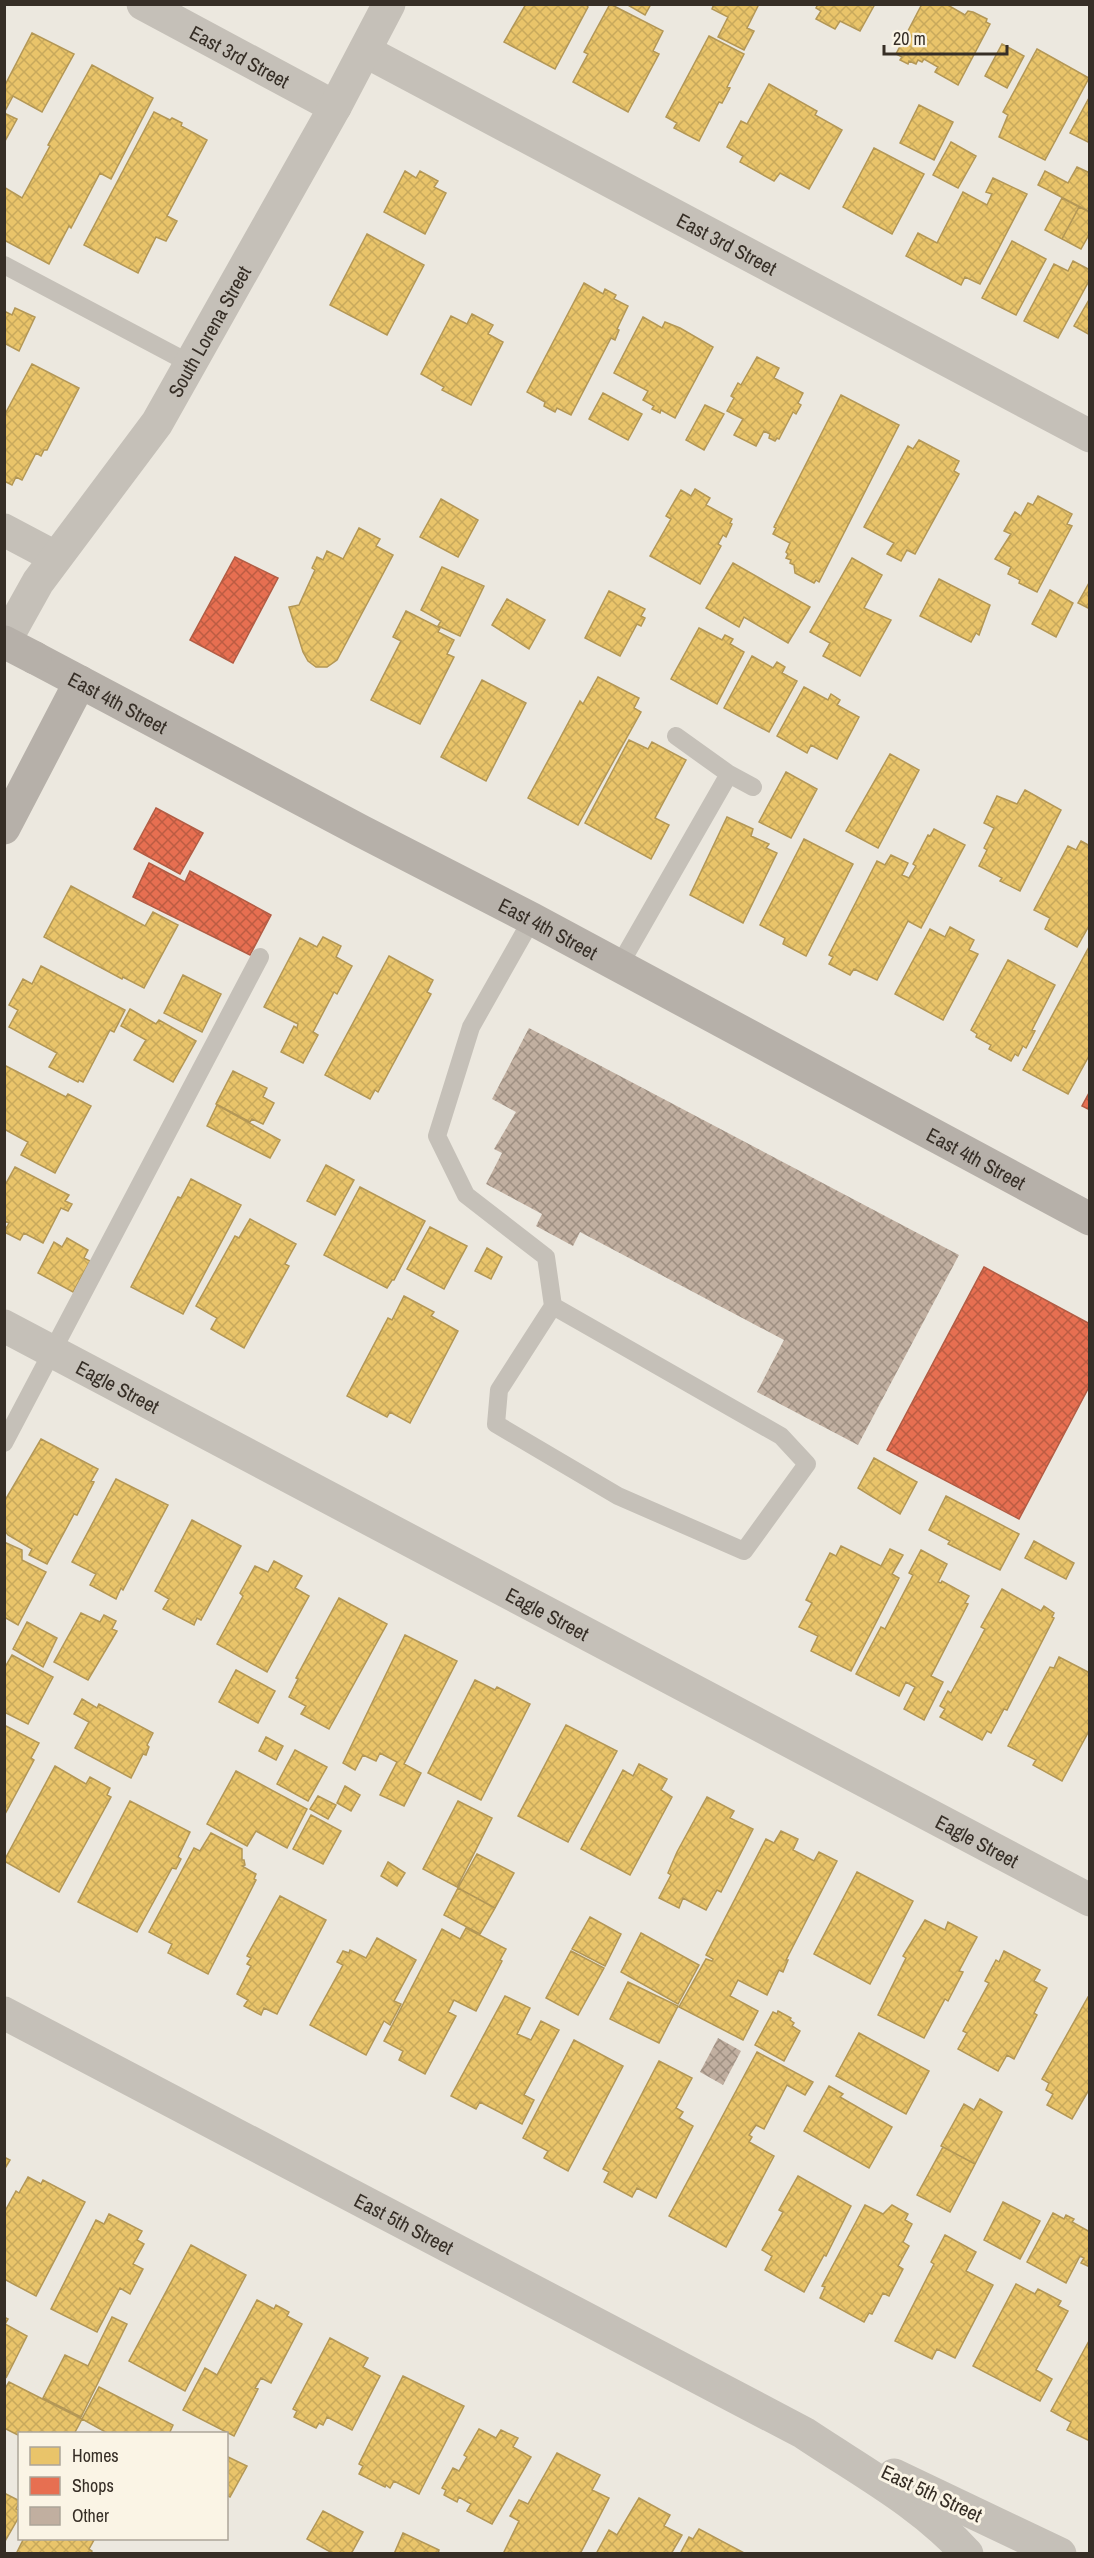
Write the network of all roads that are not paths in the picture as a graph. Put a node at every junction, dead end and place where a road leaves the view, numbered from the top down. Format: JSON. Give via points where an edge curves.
{"nodes":[{"id":1,"x":143,"y":4,"type":"edge"},
{"id":2,"x":389,"y":4,"type":"edge"},
{"id":3,"x":365,"y":51,"type":"junction"},
{"id":4,"x":335,"y":107,"type":"junction"},
{"id":5,"x":4,"y":265,"type":"edge"},
{"id":6,"x":191,"y":363,"type":"junction"},
{"id":7,"x":1089,"y":436,"type":"edge"},
{"id":8,"x":4,"y":530,"type":"edge"},
{"id":9,"x":55,"y":557,"type":"junction"},
{"id":10,"x":4,"y":643,"type":"edge"},
{"id":11,"x":80,"y":682,"type":"junction"},
{"id":12,"x":676,"y":736,"type":"dead end"},
{"id":13,"x":729,"y":774,"type":"junction"},
{"id":14,"x":753,"y":787,"type":"dead end"},
{"id":15,"x":4,"y":828,"type":"edge"},
{"id":16,"x":532,"y":919,"type":"junction"},
{"id":17,"x":260,"y":957,"type":"dead end"},
{"id":18,"x":619,"y":966,"type":"junction"},
{"id":19,"x":1089,"y":1219,"type":"edge"},
{"id":20,"x":553,"y":1306,"type":"junction"},
{"id":21,"x":4,"y":1326,"type":"edge"},
{"id":22,"x":52,"y":1352,"type":"junction"},
{"id":23,"x":4,"y":1443,"type":"edge"},
{"id":24,"x":1089,"y":1900,"type":"edge"},
{"id":25,"x":4,"y":2013,"type":"edge"},
{"id":26,"x":804,"y":2433,"type":"junction"},
{"id":27,"x":967,"y":2553,"type":"edge"},
{"id":28,"x":1060,"y":2553,"type":"edge"}],
"edges":[{"from":1,"to":4,"type":"street","name":"East 3rd Street"},
{"from":2,"to":3,"type":"street","name":"South Lorena Street"},
{"from":3,"to":4,"type":"street","name":"South Lorena Street"},
{"from":3,"to":7,"type":"street","name":"East 3rd Street"},
{"from":4,"to":6,"type":"street","name":"South Lorena Street"},
{"from":5,"to":6,"type":"lane"},
{"from":6,"to":9,"type":"street","name":"South Lorena Street","via":[[157,423]]},
{"from":8,"to":9,"type":"street"},
{"from":9,"to":10,"type":"street","name":"South Lorena Street"},
{"from":10,"to":11,"type":"main road","name":"East 4th Street","bridge":true},
{"from":11,"to":15,"type":"main road"},
{"from":11,"to":16,"type":"main road","name":"East 4th Street"},
{"from":12,"to":13,"type":"lane"},
{"from":13,"to":14,"type":"lane"},
{"from":13,"to":18,"type":"lane"},
{"from":16,"to":18,"type":"main road","name":"East 4th Street"},
{"from":16,"to":20,"type":"lane","via":[[471,1027],[437,1136],[466,1195],[546,1257]]},
{"from":17,"to":22,"type":"lane"},
{"from":18,"to":19,"type":"main road","name":"East 4th Street"},
{"from":20,"to":20,"type":"lane","via":[[499,1390],[496,1424],[618,1496],[744,1551],[807,1464],[781,1436]]},
{"from":21,"to":22,"type":"street","name":"Eagle Street"},
{"from":22,"to":23,"type":"lane"},
{"from":22,"to":24,"type":"street","name":"Eagle Street"},
{"from":25,"to":26,"type":"street","name":"East 5th Street"},
{"from":26,"to":27,"type":"street","name":"East 5th Street","via":[[906,2501]]},
{"from":26,"to":28,"type":"street","name":"East 5th Street"}]}
